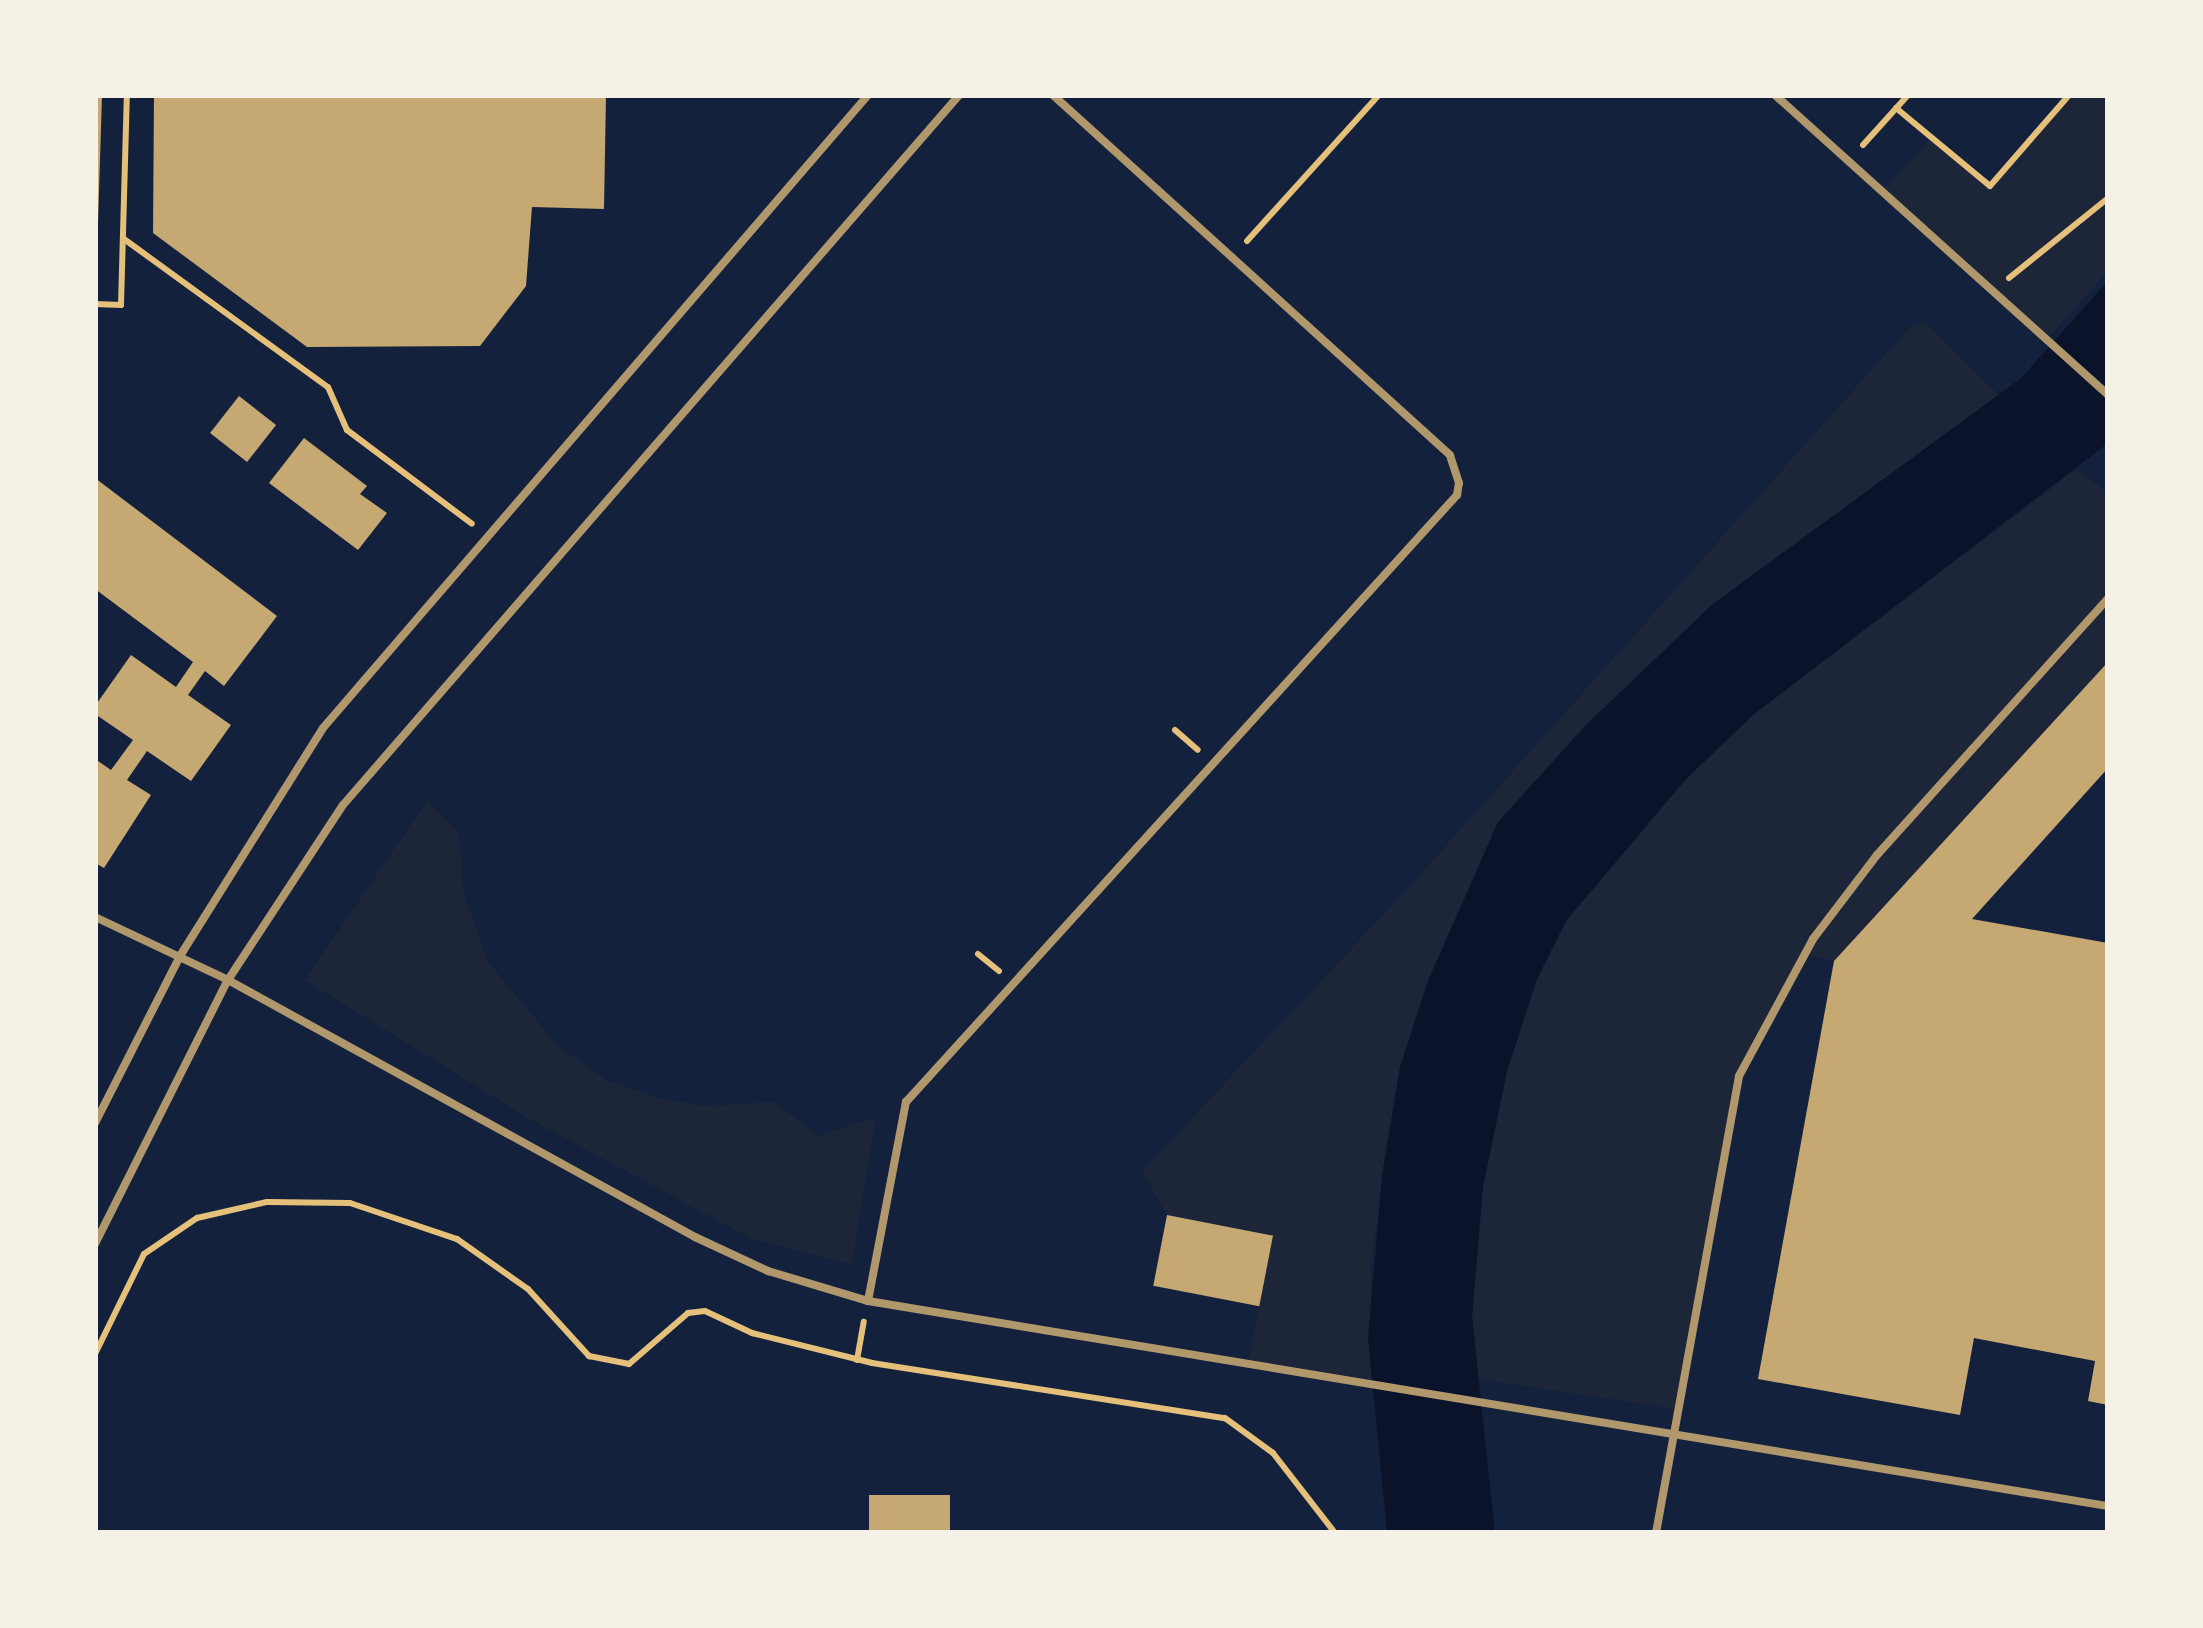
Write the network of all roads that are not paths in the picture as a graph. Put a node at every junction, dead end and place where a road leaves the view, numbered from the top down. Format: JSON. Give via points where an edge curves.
{"nodes":[{"id":1,"x":868,"y":95,"type":"edge"},
{"id":2,"x":959,"y":95,"type":"edge"},
{"id":3,"x":1052,"y":95,"type":"edge"},
{"id":4,"x":1776,"y":95,"type":"edge"},
{"id":5,"x":2108,"y":394,"type":"edge"},
{"id":6,"x":2108,"y":598,"type":"edge"},
{"id":7,"x":95,"y":917,"type":"edge"},
{"id":8,"x":180,"y":956,"type":"junction"},
{"id":9,"x":228,"y":980,"type":"junction"},
{"id":10,"x":95,"y":1123,"type":"edge"},
{"id":11,"x":95,"y":1244,"type":"edge"},
{"id":12,"x":868,"y":1301,"type":"junction"},
{"id":13,"x":1672,"y":1438,"type":"junction"},
{"id":14,"x":2108,"y":1506,"type":"edge"},
{"id":15,"x":1656,"y":1533,"type":"edge"}],
"edges":[{"from":1,"to":8,"type":"lane","via":[[323,728]]},
{"from":2,"to":9,"type":"lane","via":[[344,804]]},
{"from":3,"to":12,"type":"lane","via":[[1450,454],[1460,472],[1457,495],[906,1102]]},
{"from":4,"to":5,"type":"lane"},
{"from":6,"to":13,"type":"lane","via":[[1878,855],[1813,940],[1766,1020],[1739,1076]]},
{"from":7,"to":8,"type":"lane"},
{"from":8,"to":9,"type":"lane"},
{"from":8,"to":10,"type":"lane"},
{"from":9,"to":11,"type":"lane"},
{"from":9,"to":12,"type":"lane","via":[[695,1237],[768,1272]]},
{"from":12,"to":13,"type":"lane"},
{"from":13,"to":14,"type":"lane"},
{"from":13,"to":15,"type":"lane"}]}
